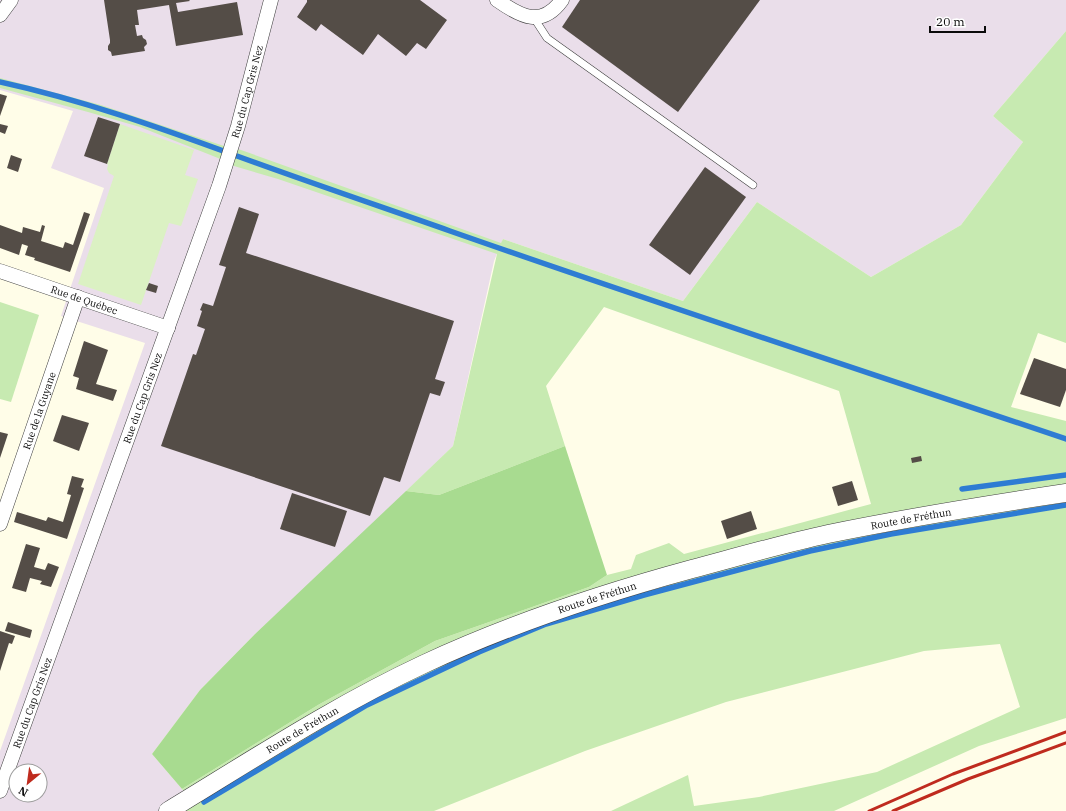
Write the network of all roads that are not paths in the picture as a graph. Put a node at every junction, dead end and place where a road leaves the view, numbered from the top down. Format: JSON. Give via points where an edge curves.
{"nodes":[{"id":1,"x":11,"y":0,"type":"edge"},
{"id":2,"x":272,"y":0,"type":"edge"},
{"id":3,"x":497,"y":0,"type":"edge"},
{"id":4,"x":562,"y":0,"type":"edge"},
{"id":5,"x":0,"y":15,"type":"edge"},
{"id":6,"x":534,"y":18,"type":"junction"},
{"id":7,"x":753,"y":185,"type":"dead end"},
{"id":8,"x":0,"y":271,"type":"edge"},
{"id":9,"x":78,"y":297,"type":"junction"},
{"id":10,"x":168,"y":328,"type":"junction"},
{"id":11,"x":1066,"y":493,"type":"edge"},
{"id":12,"x":0,"y":524,"type":"edge"},
{"id":13,"x":0,"y":792,"type":"edge"},
{"id":14,"x":168,"y":811,"type":"edge"}],
"edges":[{"from":1,"to":5,"type":"street"},
{"from":2,"to":10,"type":"street","name":"Rue du Cap Gris Nez","via":[[219,186]]},
{"from":3,"to":6,"type":"street","via":[[512,11]]},
{"from":4,"to":6,"type":"street","via":[[549,14]]},
{"from":6,"to":7,"type":"lane","via":[[546,38]]},
{"from":8,"to":9,"type":"street","name":"Rue de Québec"},
{"from":9,"to":10,"type":"street","name":"Rue de Québec"},
{"from":9,"to":12,"type":"street","name":"Rue de la Guyane"},
{"from":10,"to":13,"type":"street","name":"Rue du Cap Gris Nez"},
{"from":11,"to":14,"type":"street","name":"Route de Fréthun","via":[[883,523],[795,542],[660,578],[558,610],[426,663],[375,688],[302,729]]}]}
